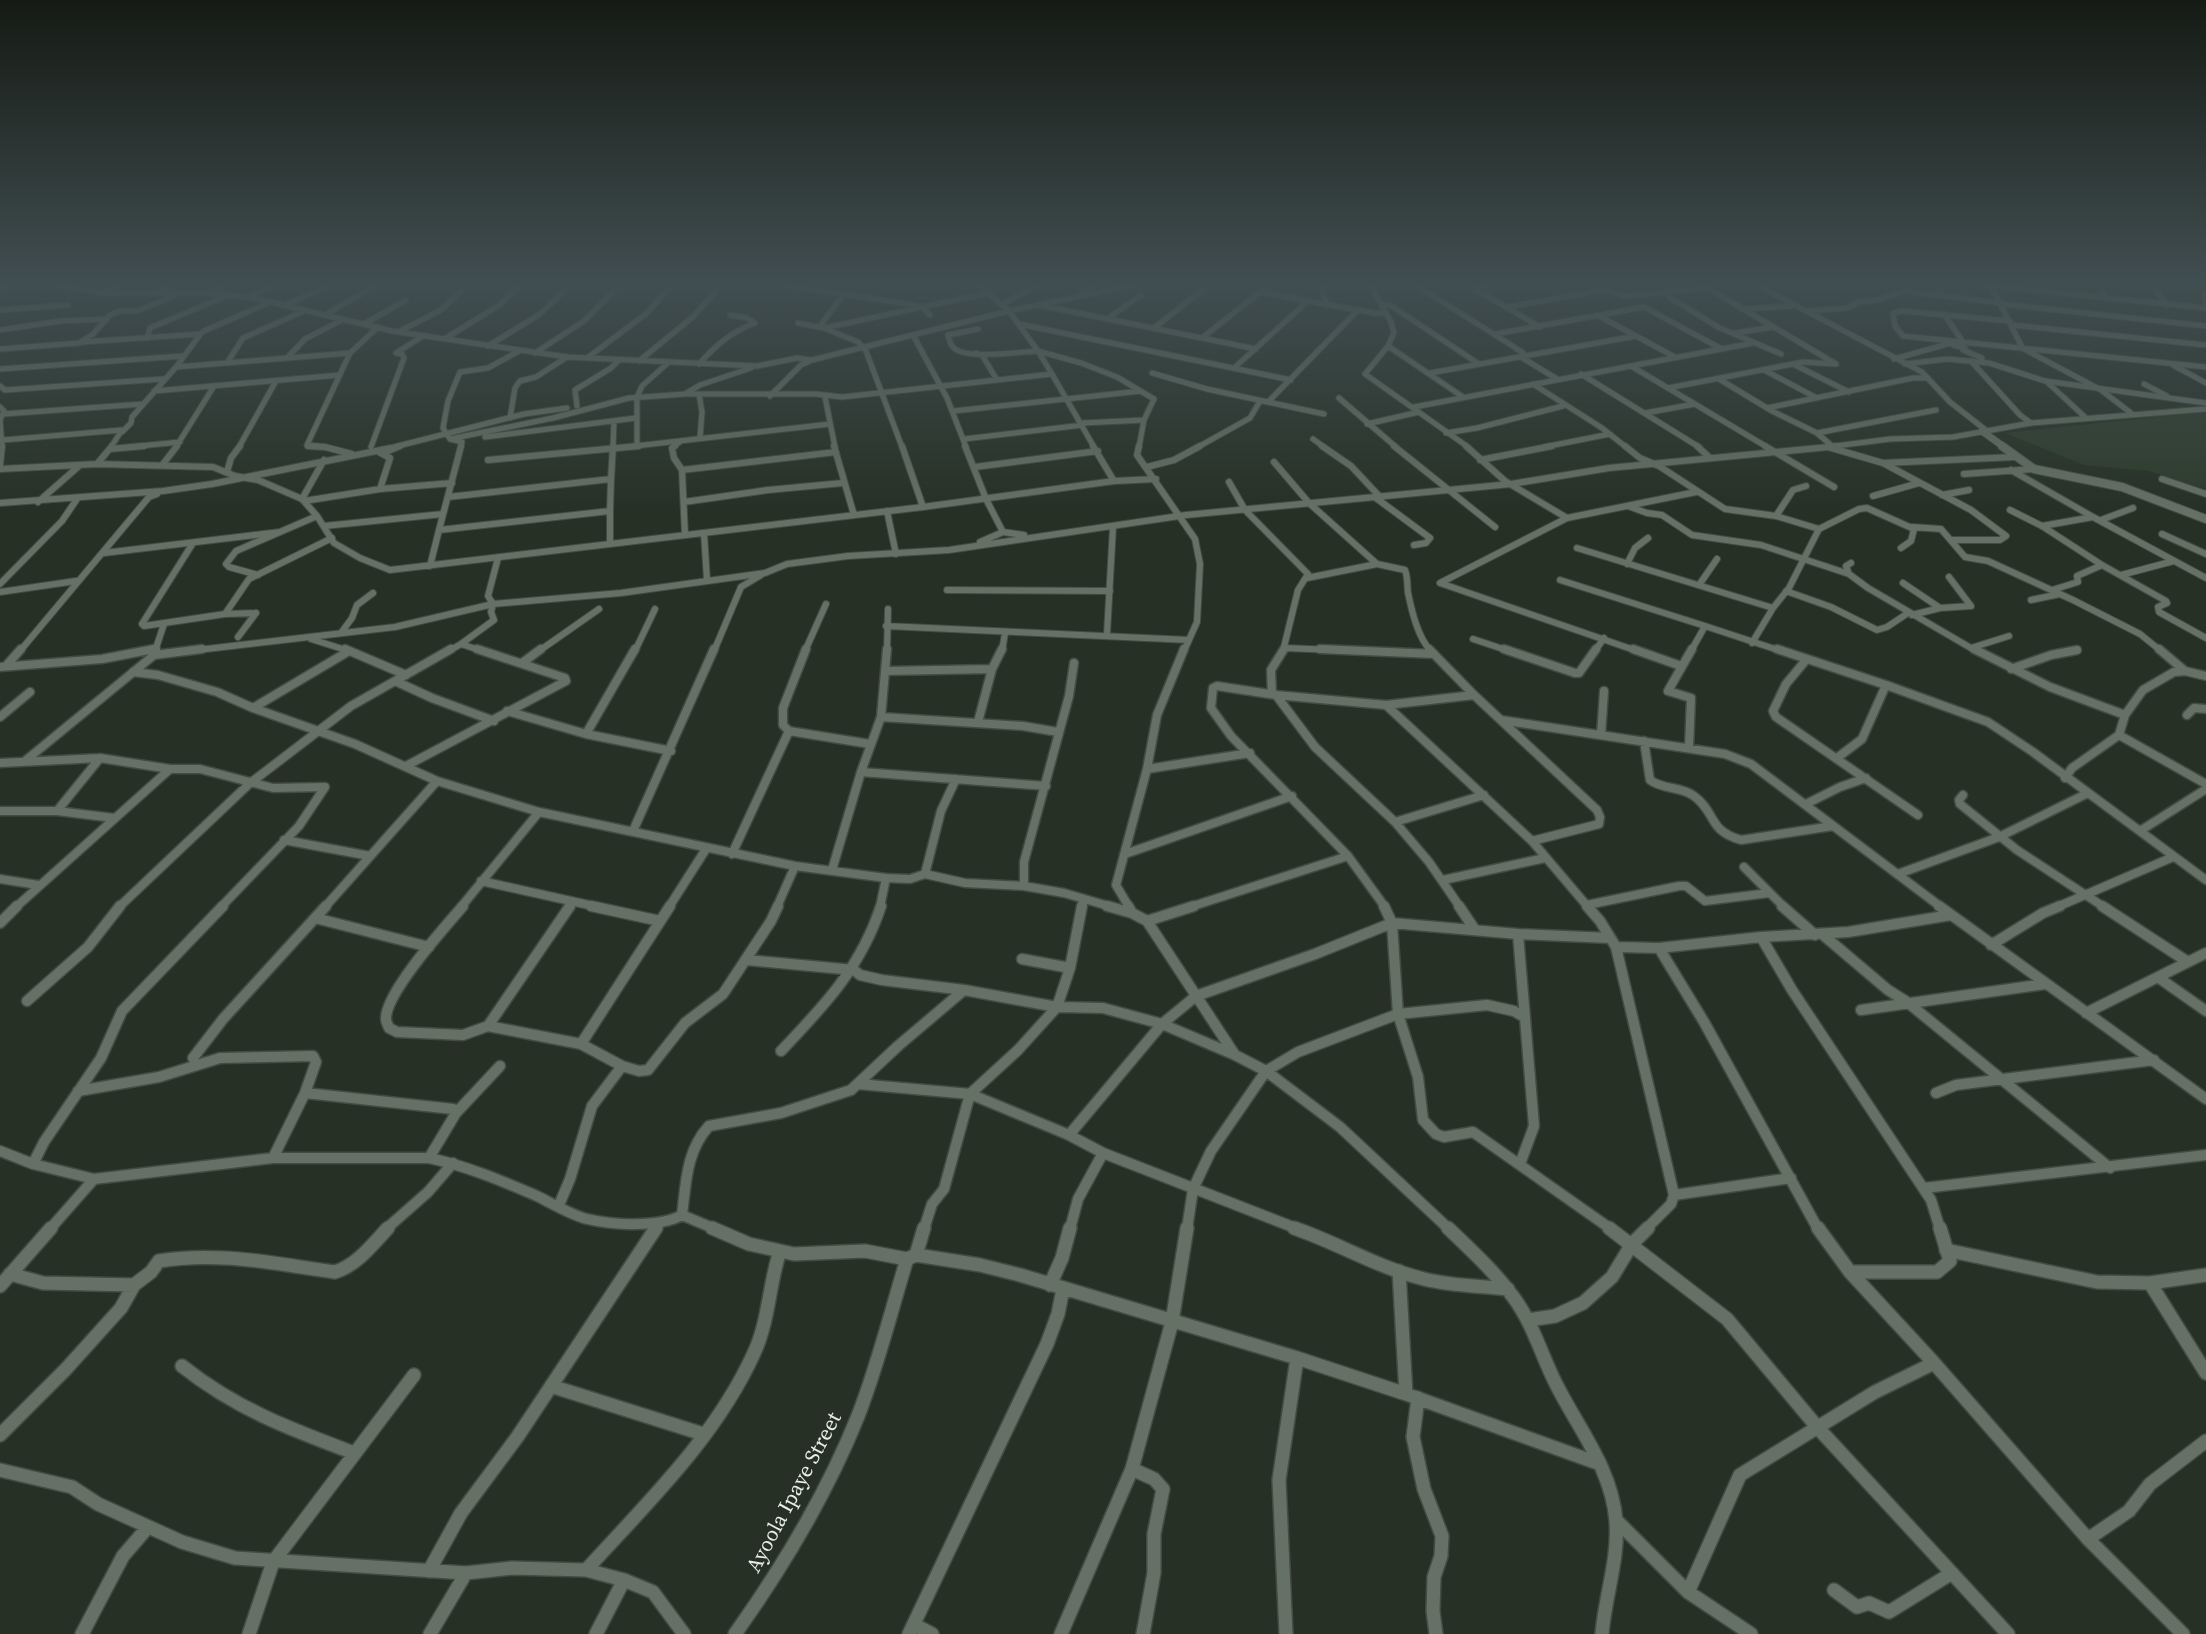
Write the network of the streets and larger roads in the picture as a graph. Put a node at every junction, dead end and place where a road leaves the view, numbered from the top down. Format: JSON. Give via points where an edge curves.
{"nodes":[{"id":1,"x":123,"y":360,"type":"edge"},
{"id":2,"x":180,"y":360,"type":"edge"},
{"id":3,"x":229,"y":360,"type":"edge"},
{"id":4,"x":260,"y":360,"type":"edge"},
{"id":5,"x":347,"y":360,"type":"edge"},
{"id":6,"x":403,"y":360,"type":"edge"},
{"id":7,"x":502,"y":360,"type":"edge"},
{"id":8,"x":562,"y":360,"type":"edge"},
{"id":9,"x":619,"y":360,"type":"edge"},
{"id":10,"x":624,"y":360,"type":"edge"},
{"id":11,"x":703,"y":360,"type":"edge"},
{"id":12,"x":786,"y":360,"type":"edge"},
{"id":13,"x":812,"y":360,"type":"edge"},
{"id":14,"x":870,"y":360,"type":"edge"},
{"id":15,"x":928,"y":360,"type":"edge"},
{"id":16,"x":985,"y":360,"type":"edge"},
{"id":17,"x":1044,"y":360,"type":"edge"},
{"id":18,"x":1072,"y":360,"type":"edge"},
{"id":19,"x":1196,"y":360,"type":"edge"},
{"id":20,"x":1243,"y":360,"type":"edge"},
{"id":21,"x":1310,"y":360,"type":"edge"},
{"id":22,"x":1376,"y":360,"type":"edge"},
{"id":23,"x":1410,"y":360,"type":"edge"},
{"id":24,"x":1473,"y":360,"type":"edge"},
{"id":25,"x":1501,"y":360,"type":"edge"},
{"id":26,"x":1526,"y":360,"type":"edge"},
{"id":27,"x":1659,"y":360,"type":"edge"},
{"id":28,"x":1830,"y":360,"type":"edge"},
{"id":29,"x":1897,"y":360,"type":"edge"},
{"id":30,"x":1936,"y":360,"type":"edge"},
{"id":31,"x":1962,"y":360,"type":"edge"},
{"id":32,"x":1984,"y":360,"type":"edge"},
{"id":33,"x":2046,"y":360,"type":"edge"},
{"id":34,"x":2146,"y":360,"type":"edge"},
{"id":35,"x":639,"y":361,"type":"joint"},
{"id":36,"x":1971,"y":361,"type":"junction"},
{"id":37,"x":669,"y":362,"type":"junction"},
{"id":38,"x":227,"y":363,"type":"junction"},
{"id":39,"x":1989,"y":363,"type":"junction"},
{"id":40,"x":699,"y":364,"type":"junction"},
{"id":41,"x":1479,"y":364,"type":"junction"},
{"id":42,"x":1793,"y":364,"type":"junction"},
{"id":43,"x":1905,"y":364,"type":"junction"},
{"id":44,"x":757,"y":366,"type":"junction"},
{"id":45,"x":1631,"y":366,"type":"junction"},
{"id":46,"x":176,"y":367,"type":"junction"},
{"id":47,"x":2179,"y":367,"type":"junction"},
{"id":48,"x":2206,"y":367,"type":"edge"},
{"id":49,"x":1234,"y":368,"type":"junction"},
{"id":50,"x":0,"y":369,"type":"edge"},
{"id":51,"x":1764,"y":370,"type":"junction"},
{"id":52,"x":1152,"y":373,"type":"dead end"},
{"id":53,"x":1430,"y":373,"type":"junction"},
{"id":54,"x":1052,"y":374,"type":"junction"},
{"id":55,"x":1581,"y":374,"type":"junction"},
{"id":56,"x":340,"y":375,"type":"junction"},
{"id":57,"x":1929,"y":378,"type":"junction"},
{"id":58,"x":163,"y":379,"type":"junction"},
{"id":59,"x":1558,"y":379,"type":"junction"},
{"id":60,"x":1719,"y":379,"type":"junction"},
{"id":61,"x":997,"y":380,"type":"junction"},
{"id":62,"x":1291,"y":380,"type":"junction"},
{"id":63,"x":276,"y":381,"type":"junction"},
{"id":64,"x":2045,"y":381,"type":"junction"},
{"id":65,"x":2206,"y":383,"type":"edge"},
{"id":66,"x":1533,"y":384,"type":"junction"},
{"id":67,"x":2144,"y":384,"type":"dead end"},
{"id":68,"x":214,"y":386,"type":"junction"},
{"id":69,"x":941,"y":386,"type":"junction"},
{"id":70,"x":2,"y":388,"type":"edge"},
{"id":71,"x":1668,"y":388,"type":"junction"},
{"id":72,"x":2101,"y":390,"type":"junction"},
{"id":73,"x":154,"y":391,"type":"junction"},
{"id":74,"x":1142,"y":391,"type":"junction"},
{"id":75,"x":882,"y":393,"type":"junction"},
{"id":76,"x":1849,"y":393,"type":"junction"},
{"id":77,"x":686,"y":394,"type":"junction"},
{"id":78,"x":699,"y":394,"type":"junction"},
{"id":79,"x":770,"y":396,"type":"junction"},
{"id":80,"x":637,"y":397,"type":"junction"},
{"id":81,"x":825,"y":397,"type":"junction"},
{"id":82,"x":1463,"y":397,"type":"junction"},
{"id":83,"x":0,"y":398,"type":"edge"},
{"id":84,"x":1067,"y":398,"type":"junction"},
{"id":85,"x":1339,"y":398,"type":"dead end"},
{"id":86,"x":1817,"y":399,"type":"junction"},
{"id":87,"x":2176,"y":400,"type":"junction"},
{"id":88,"x":1260,"y":401,"type":"junction"},
{"id":89,"x":1268,"y":402,"type":"junction"},
{"id":90,"x":2206,"y":403,"type":"edge"},
{"id":91,"x":143,"y":404,"type":"junction"},
{"id":92,"x":598,"y":404,"type":"junction"},
{"id":93,"x":1695,"y":404,"type":"junction"},
{"id":94,"x":1563,"y":405,"type":"junction"},
{"id":95,"x":577,"y":406,"type":"junction"},
{"id":96,"x":1767,"y":408,"type":"junction"},
{"id":97,"x":1417,"y":409,"type":"junction"},
{"id":98,"x":2206,"y":409,"type":"edge"},
{"id":99,"x":1936,"y":410,"type":"dead end"},
{"id":100,"x":1,"y":411,"type":"edge"},
{"id":101,"x":953,"y":411,"type":"junction"},
{"id":102,"x":1645,"y":413,"type":"junction"},
{"id":103,"x":2131,"y":413,"type":"junction"},
{"id":104,"x":1324,"y":414,"type":"dead end"},
{"id":105,"x":510,"y":418,"type":"junction"},
{"id":106,"x":636,"y":418,"type":"junction"},
{"id":107,"x":2086,"y":418,"type":"junction"},
{"id":108,"x":1144,"y":420,"type":"junction"},
{"id":109,"x":614,"y":421,"type":"junction"},
{"id":110,"x":1367,"y":423,"type":"junction"},
{"id":111,"x":2031,"y":423,"type":"junction"},
{"id":112,"x":830,"y":424,"type":"junction"},
{"id":113,"x":1082,"y":424,"type":"junction"},
{"id":114,"x":1,"y":425,"type":"edge"},
{"id":115,"x":122,"y":430,"type":"junction"},
{"id":116,"x":1984,"y":431,"type":"junction"},
{"id":117,"x":444,"y":433,"type":"junction"},
{"id":118,"x":1446,"y":433,"type":"junction"},
{"id":119,"x":1817,"y":433,"type":"junction"},
{"id":120,"x":1611,"y":434,"type":"junction"},
{"id":121,"x":700,"y":438,"type":"junction"},
{"id":122,"x":450,"y":439,"type":"junction"},
{"id":123,"x":964,"y":439,"type":"junction"},
{"id":124,"x":1313,"y":439,"type":"dead end"},
{"id":125,"x":3,"y":440,"type":"junction"},
{"id":126,"x":460,"y":440,"type":"junction"},
{"id":127,"x":684,"y":440,"type":"junction"},
{"id":128,"x":180,"y":442,"type":"junction"},
{"id":129,"x":637,"y":446,"type":"junction"},
{"id":130,"x":1830,"y":447,"type":"junction"},
{"id":131,"x":391,"y":448,"type":"junction"},
{"id":132,"x":613,"y":448,"type":"junction"},
{"id":133,"x":110,"y":449,"type":"junction"},
{"id":134,"x":373,"y":449,"type":"junction"},
{"id":135,"x":1098,"y":451,"type":"junction"},
{"id":136,"x":1770,"y":451,"type":"junction"},
{"id":137,"x":836,"y":452,"type":"junction"},
{"id":138,"x":353,"y":454,"type":"junction"},
{"id":139,"x":386,"y":454,"type":"junction"},
{"id":140,"x":2015,"y":457,"type":"junction"},
{"id":141,"x":1710,"y":458,"type":"junction"},
{"id":142,"x":324,"y":460,"type":"junction"},
{"id":143,"x":488,"y":460,"type":"dead end"},
{"id":144,"x":1480,"y":460,"type":"junction"},
{"id":145,"x":1274,"y":462,"type":"dead end"},
{"id":146,"x":1883,"y":463,"type":"junction"},
{"id":147,"x":97,"y":464,"type":"junction"},
{"id":148,"x":163,"y":464,"type":"junction"},
{"id":149,"x":1648,"y":464,"type":"junction"},
{"id":150,"x":0,"y":465,"type":"edge"},
{"id":151,"x":79,"y":466,"type":"junction"},
{"id":152,"x":975,"y":467,"type":"junction"},
{"id":153,"x":1147,"y":467,"type":"junction"},
{"id":154,"x":0,"y":469,"type":"edge"},
{"id":155,"x":2034,"y":469,"type":"junction"},
{"id":156,"x":2012,"y":470,"type":"junction"},
{"id":157,"x":682,"y":471,"type":"junction"},
{"id":158,"x":227,"y":472,"type":"junction"},
{"id":159,"x":1964,"y":474,"type":"dead end"},
{"id":160,"x":243,"y":477,"type":"junction"},
{"id":161,"x":611,"y":479,"type":"junction"},
{"id":162,"x":1156,"y":479,"type":"junction"},
{"id":163,"x":2162,"y":480,"type":"dead end"},
{"id":164,"x":1114,"y":481,"type":"junction"},
{"id":165,"x":1229,"y":482,"type":"dead end"},
{"id":166,"x":452,"y":483,"type":"junction"},
{"id":167,"x":843,"y":483,"type":"junction"},
{"id":168,"x":1918,"y":483,"type":"junction"},
{"id":169,"x":1511,"y":484,"type":"junction"},
{"id":170,"x":1806,"y":486,"type":"dead end"},
{"id":171,"x":1834,"y":487,"type":"dead end"},
{"id":172,"x":380,"y":489,"type":"junction"},
{"id":173,"x":1447,"y":489,"type":"junction"},
{"id":174,"x":1969,"y":490,"type":"dead end"},
{"id":175,"x":163,"y":491,"type":"junction"},
{"id":176,"x":1696,"y":492,"type":"junction"},
{"id":177,"x":138,"y":494,"type":"junction"},
{"id":178,"x":2206,"y":494,"type":"edge"},
{"id":179,"x":1942,"y":495,"type":"junction"},
{"id":180,"x":1873,"y":496,"type":"dead end"},
{"id":181,"x":149,"y":497,"type":"junction"},
{"id":182,"x":448,"y":497,"type":"junction"},
{"id":183,"x":986,"y":498,"type":"junction"},
{"id":184,"x":1379,"y":498,"type":"junction"},
{"id":185,"x":76,"y":499,"type":"junction"},
{"id":186,"x":303,"y":500,"type":"junction"},
{"id":187,"x":39,"y":502,"type":"junction"},
{"id":188,"x":684,"y":502,"type":"junction"},
{"id":189,"x":0,"y":503,"type":"edge"},
{"id":190,"x":1309,"y":503,"type":"junction"},
{"id":191,"x":1628,"y":506,"type":"junction"},
{"id":192,"x":923,"y":507,"type":"junction"},
{"id":193,"x":2133,"y":508,"type":"dead end"},
{"id":194,"x":1245,"y":510,"type":"junction"},
{"id":195,"x":2010,"y":510,"type":"dead end"},
{"id":196,"x":610,"y":511,"type":"junction"},
{"id":197,"x":887,"y":511,"type":"junction"},
{"id":198,"x":443,"y":514,"type":"junction"},
{"id":199,"x":854,"y":515,"type":"junction"},
{"id":200,"x":317,"y":516,"type":"junction"},
{"id":201,"x":1178,"y":516,"type":"junction"},
{"id":202,"x":1776,"y":516,"type":"junction"},
{"id":203,"x":2093,"y":517,"type":"junction"},
{"id":204,"x":1567,"y":518,"type":"junction"},
{"id":205,"x":2206,"y":519,"type":"edge"},
{"id":206,"x":2101,"y":520,"type":"junction"},
{"id":207,"x":324,"y":526,"type":"junction"},
{"id":208,"x":1113,"y":526,"type":"junction"},
{"id":209,"x":2042,"y":526,"type":"junction"},
{"id":210,"x":1495,"y":527,"type":"dead end"},
{"id":211,"x":1912,"y":527,"type":"junction"},
{"id":212,"x":439,"y":530,"type":"junction"},
{"id":213,"x":1819,"y":530,"type":"junction"},
{"id":214,"x":280,"y":532,"type":"junction"},
{"id":215,"x":1003,"y":532,"type":"junction"},
{"id":216,"x":704,"y":533,"type":"junction"},
{"id":217,"x":2162,"y":534,"type":"dead end"},
{"id":218,"x":685,"y":535,"type":"junction"},
{"id":219,"x":1032,"y":537,"type":"junction"},
{"id":220,"x":332,"y":538,"type":"junction"},
{"id":221,"x":1648,"y":538,"type":"dead end"},
{"id":222,"x":1951,"y":540,"type":"junction"},
{"id":223,"x":193,"y":543,"type":"junction"},
{"id":224,"x":610,"y":543,"type":"junction"},
{"id":225,"x":1414,"y":545,"type":"dead end"},
{"id":226,"x":971,"y":546,"type":"junction"},
{"id":227,"x":1577,"y":548,"type":"dead end"},
{"id":228,"x":1900,"y":548,"type":"dead end"},
{"id":229,"x":104,"y":553,"type":"junction"},
{"id":230,"x":896,"y":554,"type":"junction"},
{"id":231,"x":2206,"y":554,"type":"edge"},
{"id":232,"x":498,"y":558,"type":"junction"},
{"id":233,"x":1803,"y":558,"type":"junction"},
{"id":234,"x":1717,"y":559,"type":"dead end"},
{"id":235,"x":2174,"y":561,"type":"junction"},
{"id":236,"x":1851,"y":563,"type":"dead end"},
{"id":237,"x":1377,"y":564,"type":"junction"},
{"id":238,"x":1627,"y":564,"type":"junction"},
{"id":239,"x":2102,"y":565,"type":"junction"},
{"id":240,"x":430,"y":566,"type":"junction"},
{"id":241,"x":765,"y":573,"type":"junction"},
{"id":242,"x":1849,"y":574,"type":"junction"},
{"id":243,"x":258,"y":575,"type":"junction"},
{"id":244,"x":2121,"y":575,"type":"junction"},
{"id":245,"x":1307,"y":578,"type":"junction"},
{"id":246,"x":1949,"y":578,"type":"dead end"},
{"id":247,"x":2206,"y":578,"type":"edge"},
{"id":248,"x":707,"y":580,"type":"junction"},
{"id":249,"x":1560,"y":580,"type":"dead end"},
{"id":250,"x":76,"y":581,"type":"junction"},
{"id":251,"x":1903,"y":583,"type":"dead end"},
{"id":252,"x":0,"y":584,"type":"edge"},
{"id":253,"x":1699,"y":585,"type":"junction"},
{"id":254,"x":947,"y":590,"type":"dead end"},
{"id":255,"x":2052,"y":590,"type":"junction"},
{"id":256,"x":1110,"y":591,"type":"junction"},
{"id":257,"x":1786,"y":591,"type":"junction"},
{"id":258,"x":0,"y":592,"type":"edge"},
{"id":259,"x":373,"y":593,"type":"dead end"},
{"id":260,"x":2060,"y":594,"type":"junction"},
{"id":261,"x":2031,"y":600,"type":"dead end"},
{"id":262,"x":493,"y":604,"type":"junction"},
{"id":263,"x":826,"y":604,"type":"dead end"},
{"id":264,"x":1773,"y":608,"type":"junction"},
{"id":265,"x":1940,"y":608,"type":"junction"},
{"id":266,"x":599,"y":609,"type":"dead end"},
{"id":267,"x":655,"y":609,"type":"dead end"},
{"id":268,"x":888,"y":609,"type":"dead end"},
{"id":269,"x":225,"y":614,"type":"junction"},
{"id":270,"x":1910,"y":614,"type":"junction"},
{"id":271,"x":164,"y":624,"type":"junction"},
{"id":272,"x":886,"y":626,"type":"junction"},
{"id":273,"x":1705,"y":626,"type":"junction"},
{"id":274,"x":341,"y":633,"type":"junction"},
{"id":275,"x":1005,"y":633,"type":"junction"},
{"id":276,"x":1107,"y":634,"type":"junction"},
{"id":277,"x":2009,"y":636,"type":"dead end"},
{"id":278,"x":238,"y":637,"type":"dead end"},
{"id":279,"x":306,"y":638,"type":"junction"},
{"id":280,"x":1604,"y":638,"type":"junction"},
{"id":281,"x":2206,"y":638,"type":"edge"},
{"id":282,"x":1473,"y":639,"type":"dead end"},
{"id":283,"x":1189,"y":640,"type":"junction"},
{"id":284,"x":1752,"y":643,"type":"junction"},
{"id":285,"x":461,"y":644,"type":"junction"},
{"id":286,"x":1285,"y":648,"type":"junction"},
{"id":287,"x":1971,"y":648,"type":"junction"},
{"id":288,"x":2077,"y":650,"type":"dead end"},
{"id":289,"x":349,"y":651,"type":"junction"},
{"id":290,"x":155,"y":652,"type":"junction"},
{"id":291,"x":1434,"y":654,"type":"junction"},
{"id":292,"x":1806,"y":660,"type":"junction"},
{"id":293,"x":522,"y":663,"type":"junction"},
{"id":294,"x":1074,"y":663,"type":"dead end"},
{"id":295,"x":3,"y":666,"type":"edge"},
{"id":296,"x":1681,"y":666,"type":"junction"},
{"id":297,"x":992,"y":669,"type":"junction"},
{"id":298,"x":2011,"y":669,"type":"junction"},
{"id":299,"x":885,"y":670,"type":"junction"},
{"id":300,"x":2185,"y":671,"type":"junction"},
{"id":301,"x":134,"y":672,"type":"junction"},
{"id":302,"x":406,"y":675,"type":"junction"},
{"id":303,"x":2204,"y":677,"type":"edge"},
{"id":304,"x":396,"y":681,"type":"junction"},
{"id":305,"x":1886,"y":686,"type":"junction"},
{"id":306,"x":1604,"y":691,"type":"dead end"},
{"id":307,"x":30,"y":692,"type":"dead end"},
{"id":308,"x":1274,"y":694,"type":"junction"},
{"id":309,"x":1474,"y":695,"type":"junction"},
{"id":310,"x":1386,"y":705,"type":"junction"},
{"id":311,"x":253,"y":708,"type":"junction"},
{"id":312,"x":2206,"y":709,"type":"edge"},
{"id":313,"x":507,"y":711,"type":"junction"},
{"id":314,"x":2126,"y":715,"type":"junction"},
{"id":315,"x":2187,"y":715,"type":"dead end"},
{"id":316,"x":0,"y":717,"type":"edge"},
{"id":317,"x":881,"y":717,"type":"junction"},
{"id":318,"x":1501,"y":720,"type":"junction"},
{"id":319,"x":494,"y":721,"type":"junction"},
{"id":320,"x":978,"y":722,"type":"junction"},
{"id":321,"x":317,"y":731,"type":"junction"},
{"id":322,"x":789,"y":731,"type":"junction"},
{"id":323,"x":1058,"y":732,"type":"junction"},
{"id":324,"x":586,"y":734,"type":"junction"},
{"id":325,"x":1601,"y":735,"type":"junction"},
{"id":326,"x":2119,"y":735,"type":"junction"},
{"id":327,"x":1644,"y":741,"type":"junction"},
{"id":328,"x":870,"y":744,"type":"junction"},
{"id":329,"x":1689,"y":748,"type":"junction"},
{"id":330,"x":671,"y":751,"type":"junction"},
{"id":331,"x":1250,"y":753,"type":"junction"},
{"id":332,"x":100,"y":758,"type":"junction"},
{"id":333,"x":1837,"y":758,"type":"junction"},
{"id":334,"x":25,"y":761,"type":"junction"},
{"id":335,"x":0,"y":763,"type":"edge"},
{"id":336,"x":2049,"y":764,"type":"junction"},
{"id":337,"x":406,"y":766,"type":"junction"},
{"id":338,"x":2072,"y":768,"type":"junction"},
{"id":339,"x":170,"y":769,"type":"junction"},
{"id":340,"x":1147,"y":769,"type":"junction"},
{"id":341,"x":861,"y":772,"type":"junction"},
{"id":342,"x":1866,"y":778,"type":"junction"},
{"id":343,"x":2065,"y":778,"type":"junction"},
{"id":344,"x":956,"y":779,"type":"junction"},
{"id":345,"x":437,"y":781,"type":"junction"},
{"id":346,"x":249,"y":784,"type":"junction"},
{"id":347,"x":2206,"y":784,"type":"edge"},
{"id":348,"x":1046,"y":786,"type":"junction"},
{"id":349,"x":2206,"y":789,"type":"edge"},
{"id":350,"x":2088,"y":793,"type":"junction"},
{"id":351,"x":1484,"y":795,"type":"junction"},
{"id":352,"x":1963,"y":795,"type":"dead end"},
{"id":353,"x":1292,"y":796,"type":"junction"},
{"id":354,"x":1806,"y":804,"type":"junction"},
{"id":355,"x":0,"y":811,"type":"edge"},
{"id":356,"x":57,"y":811,"type":"junction"},
{"id":357,"x":538,"y":812,"type":"junction"},
{"id":358,"x":1918,"y":815,"type":"dead end"},
{"id":359,"x":114,"y":818,"type":"junction"},
{"id":360,"x":1395,"y":822,"type":"junction"},
{"id":361,"x":1833,"y":826,"type":"junction"},
{"id":362,"x":633,"y":831,"type":"junction"},
{"id":363,"x":2140,"y":831,"type":"junction"},
{"id":364,"x":1999,"y":837,"type":"junction"},
{"id":365,"x":284,"y":840,"type":"junction"},
{"id":366,"x":1532,"y":841,"type":"junction"},
{"id":367,"x":706,"y":849,"type":"junction"},
{"id":368,"x":732,"y":854,"type":"junction"},
{"id":369,"x":1125,"y":854,"type":"junction"},
{"id":370,"x":370,"y":856,"type":"junction"},
{"id":371,"x":1348,"y":856,"type":"junction"},
{"id":372,"x":2173,"y":857,"type":"junction"},
{"id":373,"x":1545,"y":858,"type":"junction"},
{"id":374,"x":795,"y":866,"type":"junction"},
{"id":375,"x":1744,"y":867,"type":"dead end"},
{"id":376,"x":832,"y":870,"type":"junction"},
{"id":377,"x":925,"y":874,"type":"junction"},
{"id":378,"x":1898,"y":874,"type":"junction"},
{"id":379,"x":886,"y":878,"type":"junction"},
{"id":380,"x":0,"y":879,"type":"edge"},
{"id":381,"x":1443,"y":880,"type":"junction"},
{"id":382,"x":2206,"y":880,"type":"edge"},
{"id":383,"x":481,"y":881,"type":"junction"},
{"id":384,"x":38,"y":885,"type":"junction"},
{"id":385,"x":1024,"y":886,"type":"junction"},
{"id":386,"x":1769,"y":893,"type":"junction"},
{"id":387,"x":2087,"y":895,"type":"junction"},
{"id":388,"x":1083,"y":900,"type":"junction"},
{"id":389,"x":573,"y":902,"type":"junction"},
{"id":390,"x":1587,"y":905,"type":"junction"},
{"id":391,"x":1132,"y":913,"type":"junction"},
{"id":392,"x":1951,"y":915,"type":"junction"},
{"id":393,"x":315,"y":918,"type":"junction"},
{"id":394,"x":660,"y":921,"type":"junction"},
{"id":395,"x":1147,"y":921,"type":"junction"},
{"id":396,"x":0,"y":923,"type":"edge"},
{"id":397,"x":1392,"y":923,"type":"junction"},
{"id":398,"x":1474,"y":930,"type":"junction"},
{"id":399,"x":1518,"y":934,"type":"junction"},
{"id":400,"x":1819,"y":935,"type":"junction"},
{"id":401,"x":1761,"y":938,"type":"junction"},
{"id":402,"x":1613,"y":942,"type":"junction"},
{"id":403,"x":1992,"y":945,"type":"junction"},
{"id":404,"x":429,"y":947,"type":"junction"},
{"id":405,"x":1659,"y":948,"type":"junction"},
{"id":406,"x":2206,"y":953,"type":"edge"},
{"id":407,"x":1022,"y":959,"type":"dead end"},
{"id":408,"x":747,"y":960,"type":"junction"},
{"id":409,"x":2188,"y":962,"type":"junction"},
{"id":410,"x":1070,"y":968,"type":"junction"},
{"id":411,"x":854,"y":970,"type":"junction"},
{"id":412,"x":2159,"y":978,"type":"junction"},
{"id":413,"x":2045,"y":984,"type":"junction"},
{"id":414,"x":964,"y":990,"type":"junction"},
{"id":415,"x":1196,"y":996,"type":"junction"},
{"id":416,"x":27,"y":1001,"type":"dead end"},
{"id":417,"x":1907,"y":1002,"type":"junction"},
{"id":418,"x":1057,"y":1006,"type":"junction"},
{"id":419,"x":1861,"y":1010,"type":"dead end"},
{"id":420,"x":2206,"y":1011,"type":"edge"},
{"id":421,"x":2085,"y":1013,"type":"junction"},
{"id":422,"x":1398,"y":1014,"type":"junction"},
{"id":423,"x":1524,"y":1017,"type":"junction"},
{"id":424,"x":1162,"y":1024,"type":"junction"},
{"id":425,"x":488,"y":1026,"type":"junction"},
{"id":426,"x":581,"y":1044,"type":"junction"},
{"id":427,"x":781,"y":1051,"type":"dead end"},
{"id":428,"x":1235,"y":1055,"type":"junction"},
{"id":429,"x":193,"y":1058,"type":"dead end"},
{"id":430,"x":2154,"y":1060,"type":"junction"},
{"id":431,"x":500,"y":1066,"type":"dead end"},
{"id":432,"x":622,"y":1066,"type":"junction"},
{"id":433,"x":1266,"y":1071,"type":"junction"},
{"id":434,"x":2003,"y":1080,"type":"junction"},
{"id":435,"x":858,"y":1084,"type":"junction"},
{"id":436,"x":78,"y":1091,"type":"junction"},
{"id":437,"x":305,"y":1093,"type":"junction"},
{"id":438,"x":970,"y":1094,"type":"junction"},
{"id":439,"x":1936,"y":1094,"type":"dead end"},
{"id":440,"x":2206,"y":1099,"type":"edge"},
{"id":441,"x":456,"y":1113,"type":"junction"},
{"id":442,"x":1069,"y":1135,"type":"junction"},
{"id":443,"x":1,"y":1152,"type":"edge"},
{"id":444,"x":1103,"y":1153,"type":"junction"},
{"id":445,"x":2206,"y":1155,"type":"edge"},
{"id":446,"x":273,"y":1158,"type":"junction"},
{"id":447,"x":429,"y":1158,"type":"junction"},
{"id":448,"x":453,"y":1163,"type":"junction"},
{"id":449,"x":33,"y":1164,"type":"junction"},
{"id":450,"x":1520,"y":1164,"type":"junction"},
{"id":451,"x":2110,"y":1168,"type":"junction"},
{"id":452,"x":1791,"y":1178,"type":"junction"},
{"id":453,"x":94,"y":1179,"type":"junction"},
{"id":454,"x":1924,"y":1188,"type":"junction"},
{"id":455,"x":1193,"y":1189,"type":"junction"},
{"id":456,"x":1674,"y":1195,"type":"junction"},
{"id":457,"x":559,"y":1205,"type":"junction"},
{"id":458,"x":682,"y":1215,"type":"junction"},
{"id":459,"x":659,"y":1224,"type":"junction"},
{"id":460,"x":1632,"y":1244,"type":"junction"},
{"id":461,"x":1946,"y":1250,"type":"junction"},
{"id":462,"x":780,"y":1251,"type":"junction"},
{"id":463,"x":911,"y":1257,"type":"junction"},
{"id":464,"x":1399,"y":1271,"type":"junction"},
{"id":465,"x":1850,"y":1272,"type":"junction"},
{"id":466,"x":10,"y":1274,"type":"junction"},
{"id":467,"x":2206,"y":1275,"type":"edge"},
{"id":468,"x":2150,"y":1283,"type":"junction"},
{"id":469,"x":134,"y":1285,"type":"junction"},
{"id":470,"x":0,"y":1287,"type":"edge"},
{"id":471,"x":1056,"y":1287,"type":"junction"},
{"id":472,"x":1508,"y":1289,"type":"junction"},
{"id":473,"x":1528,"y":1320,"type":"junction"},
{"id":474,"x":1172,"y":1322,"type":"junction"},
{"id":475,"x":1297,"y":1358,"type":"junction"},
{"id":476,"x":1934,"y":1363,"type":"junction"},
{"id":477,"x":182,"y":1366,"type":"dead end"},
{"id":478,"x":2206,"y":1373,"type":"edge"},
{"id":479,"x":414,"y":1375,"type":"dead end"},
{"id":480,"x":551,"y":1386,"type":"junction"},
{"id":481,"x":1412,"y":1396,"type":"junction"},
{"id":482,"x":1818,"y":1428,"type":"junction"},
{"id":483,"x":703,"y":1434,"type":"junction"},
{"id":484,"x":0,"y":1435,"type":"edge"},
{"id":485,"x":2206,"y":1441,"type":"edge"},
{"id":486,"x":354,"y":1453,"type":"junction"},
{"id":487,"x":1600,"y":1464,"type":"junction"},
{"id":488,"x":1132,"y":1469,"type":"junction"},
{"id":489,"x":0,"y":1470,"type":"edge"},
{"id":490,"x":1616,"y":1520,"type":"junction"},
{"id":491,"x":148,"y":1527,"type":"junction"},
{"id":492,"x":2088,"y":1539,"type":"junction"},
{"id":493,"x":273,"y":1562,"type":"junction"},
{"id":494,"x":586,"y":1570,"type":"junction"},
{"id":495,"x":429,"y":1571,"type":"junction"},
{"id":496,"x":466,"y":1573,"type":"junction"},
{"id":497,"x":1952,"y":1573,"type":"junction"},
{"id":498,"x":624,"y":1580,"type":"junction"},
{"id":499,"x":1834,"y":1590,"type":"dead end"},
{"id":500,"x":1688,"y":1592,"type":"junction"},
{"id":501,"x":912,"y":1629,"type":"edge"},
{"id":502,"x":82,"y":1634,"type":"edge"},
{"id":503,"x":249,"y":1634,"type":"edge"},
{"id":504,"x":430,"y":1634,"type":"edge"},
{"id":505,"x":596,"y":1634,"type":"edge"},
{"id":506,"x":684,"y":1634,"type":"edge"},
{"id":507,"x":735,"y":1634,"type":"edge"},
{"id":508,"x":932,"y":1634,"type":"edge"},
{"id":509,"x":1061,"y":1634,"type":"edge"},
{"id":510,"x":1143,"y":1634,"type":"edge"},
{"id":511,"x":1286,"y":1634,"type":"edge"},
{"id":512,"x":1436,"y":1634,"type":"edge"},
{"id":513,"x":1602,"y":1634,"type":"edge"},
{"id":514,"x":1751,"y":1634,"type":"edge"},
{"id":515,"x":2008,"y":1634,"type":"edge"},
{"id":516,"x":2183,"y":1634,"type":"edge"}],
"edges":[{"from":1,"to":50,"type":"street"},
{"from":2,"to":46,"type":"street"},
{"from":3,"to":38,"type":"street"},
{"from":4,"to":38,"type":"street"},
{"from":5,"to":56,"type":"street"},
{"from":6,"to":134,"type":"street"},
{"from":7,"to":117,"type":"street","via":[[488,368],[460,372],[448,401]]},
{"from":8,"to":105,"type":"street","via":[[536,377],[520,381],[515,388]]},
{"from":9,"to":95,"type":"street","via":[[575,390]]},
{"from":10,"to":35,"type":"street"},
{"from":11,"to":40,"type":"street"},
{"from":12,"to":44,"type":"street"},
{"from":13,"to":79,"type":"street","via":[[801,365]]},
{"from":14,"to":75,"type":"street"},
{"from":15,"to":69,"type":"street"},
{"from":16,"to":61,"type":"street"},
{"from":17,"to":54,"type":"street"},
{"from":18,"to":74,"type":"street"},
{"from":19,"to":49,"type":"street"},
{"from":20,"to":49,"type":"street"},
{"from":21,"to":62,"type":"street"},
{"from":22,"to":97,"type":"street","via":[[1365,374]]},
{"from":23,"to":53,"type":"street"},
{"from":24,"to":41,"type":"street"},
{"from":25,"to":41,"type":"street"},
{"from":26,"to":59,"type":"street"},
{"from":27,"to":45,"type":"street"},
{"from":28,"to":42,"type":"street","via":[[1836,364]]},
{"from":29,"to":43,"type":"street"},
{"from":30,"to":43,"type":"street"},
{"from":31,"to":36,"type":"street"},
{"from":32,"to":39,"type":"street"},
{"from":33,"to":72,"type":"street"},
{"from":34,"to":47,"type":"street"},
{"from":35,"to":37,"type":"street"},
{"from":36,"to":39,"type":"street"},
{"from":36,"to":111,"type":"street"},
{"from":37,"to":40,"type":"street"},
{"from":37,"to":80,"type":"street","via":[[642,386]]},
{"from":38,"to":46,"type":"street"},
{"from":39,"to":64,"type":"street"},
{"from":40,"to":44,"type":"street"},
{"from":41,"to":53,"type":"street"},
{"from":42,"to":51,"type":"street"},
{"from":42,"to":76,"type":"street"},
{"from":43,"to":57,"type":"street"},
{"from":44,"to":77,"type":"street","via":[[700,385]]},
{"from":45,"to":55,"type":"street"},
{"from":45,"to":71,"type":"street"},
{"from":46,"to":58,"type":"street"},
{"from":47,"to":48,"type":"street"},
{"from":47,"to":65,"type":"street"},
{"from":49,"to":62,"type":"street"},
{"from":51,"to":60,"type":"street"},
{"from":51,"to":86,"type":"street"},
{"from":52,"to":88,"type":"street"},
{"from":53,"to":82,"type":"street"},
{"from":54,"to":61,"type":"street"},
{"from":54,"to":84,"type":"street"},
{"from":55,"to":59,"type":"street"},
{"from":55,"to":102,"type":"street"},
{"from":56,"to":63,"type":"street"},
{"from":56,"to":138,"type":"street","via":[[307,445]]},
{"from":57,"to":76,"type":"street"},
{"from":57,"to":116,"type":"street"},
{"from":58,"to":70,"type":"street"},
{"from":58,"to":73,"type":"street"},
{"from":59,"to":66,"type":"street"},
{"from":60,"to":71,"type":"street"},
{"from":60,"to":96,"type":"street"},
{"from":61,"to":69,"type":"street"},
{"from":62,"to":89,"type":"street"},
{"from":63,"to":68,"type":"street"},
{"from":63,"to":158,"type":"street","via":[[231,458]]},
{"from":64,"to":72,"type":"street"},
{"from":64,"to":107,"type":"street"},
{"from":66,"to":82,"type":"street"},
{"from":66,"to":94,"type":"street"},
{"from":67,"to":87,"type":"street"},
{"from":68,"to":73,"type":"street"},
{"from":68,"to":128,"type":"street"},
{"from":69,"to":75,"type":"street"},
{"from":69,"to":101,"type":"street"},
{"from":70,"to":83,"type":"street"},
{"from":71,"to":93,"type":"street"},
{"from":72,"to":87,"type":"street"},
{"from":72,"to":103,"type":"street"},
{"from":73,"to":91,"type":"street"},
{"from":74,"to":84,"type":"street"},
{"from":74,"to":108,"type":"street","via":[[1154,399]]},
{"from":75,"to":81,"type":"street"},
{"from":75,"to":192,"type":"street"},
{"from":76,"to":86,"type":"street"},
{"from":77,"to":78,"type":"street"},
{"from":77,"to":80,"type":"street"},
{"from":78,"to":79,"type":"street"},
{"from":78,"to":121,"type":"street"},
{"from":79,"to":81,"type":"street"},
{"from":80,"to":92,"type":"street"},
{"from":80,"to":106,"type":"street"},
{"from":81,"to":112,"type":"street"},
{"from":82,"to":97,"type":"street"},
{"from":84,"to":101,"type":"street"},
{"from":84,"to":113,"type":"street"},
{"from":85,"to":110,"type":"street"},
{"from":86,"to":96,"type":"street"},
{"from":87,"to":90,"type":"street"},
{"from":88,"to":89,"type":"street"},
{"from":88,"to":153,"type":"street","via":[[1250,418],[1242,423],[1174,460]]},
{"from":89,"to":104,"type":"street"},
{"from":91,"to":100,"type":"street"},
{"from":91,"to":115,"type":"street"},
{"from":92,"to":95,"type":"street"},
{"from":92,"to":122,"type":"street","via":[[553,418]]},
{"from":93,"to":102,"type":"street"},
{"from":93,"to":136,"type":"street"},
{"from":94,"to":118,"type":"street"},
{"from":94,"to":120,"type":"street"},
{"from":95,"to":105,"type":"street"},
{"from":96,"to":119,"type":"street"},
{"from":97,"to":110,"type":"street"},
{"from":97,"to":118,"type":"street"},
{"from":98,"to":103,"type":"street"},
{"from":99,"to":119,"type":"street"},
{"from":100,"to":114,"type":"street"},
{"from":101,"to":123,"type":"street"},
{"from":102,"to":141,"type":"street"},
{"from":103,"to":107,"type":"street"},
{"from":105,"to":117,"type":"street"},
{"from":106,"to":109,"type":"street"},
{"from":106,"to":129,"type":"street"},
{"from":107,"to":111,"type":"street"},
{"from":108,"to":113,"type":"street"},
{"from":108,"to":153,"type":"street","via":[[1136,448]]},
{"from":109,"to":126,"type":"street"},
{"from":109,"to":132,"type":"street"},
{"from":110,"to":173,"type":"street"},
{"from":111,"to":116,"type":"street"},
{"from":112,"to":121,"type":"street"},
{"from":112,"to":137,"type":"street"},
{"from":113,"to":123,"type":"street"},
{"from":113,"to":135,"type":"street"},
{"from":114,"to":125,"type":"street"},
{"from":115,"to":125,"type":"street"},
{"from":115,"to":133,"type":"street"},
{"from":116,"to":130,"type":"street"},
{"from":116,"to":140,"type":"street"},
{"from":117,"to":122,"type":"street"},
{"from":117,"to":131,"type":"street"},
{"from":118,"to":144,"type":"street"},
{"from":119,"to":130,"type":"street"},
{"from":120,"to":144,"type":"street"},
{"from":120,"to":149,"type":"street"},
{"from":121,"to":127,"type":"street"},
{"from":122,"to":126,"type":"street"},
{"from":123,"to":152,"type":"street"},
{"from":124,"to":184,"type":"street","via":[[1351,466]]},
{"from":125,"to":150,"type":"street"},
{"from":126,"to":166,"type":"street"},
{"from":127,"to":129,"type":"street"},
{"from":127,"to":157,"type":"street","via":[[672,448]]},
{"from":128,"to":133,"type":"street"},
{"from":128,"to":148,"type":"street"},
{"from":129,"to":132,"type":"street"},
{"from":130,"to":136,"type":"street"},
{"from":130,"to":146,"type":"street"},
{"from":131,"to":134,"type":"street"},
{"from":131,"to":139,"type":"street"},
{"from":132,"to":143,"type":"street"},
{"from":132,"to":161,"type":"street"},
{"from":133,"to":147,"type":"street"},
{"from":134,"to":138,"type":"street"},
{"from":134,"to":139,"type":"street"},
{"from":135,"to":152,"type":"street"},
{"from":135,"to":164,"type":"street"},
{"from":136,"to":141,"type":"street"},
{"from":136,"to":171,"type":"street"},
{"from":137,"to":157,"type":"street"},
{"from":137,"to":167,"type":"street"},
{"from":138,"to":142,"type":"street"},
{"from":139,"to":172,"type":"street","via":[[389,464]]},
{"from":140,"to":146,"type":"street"},
{"from":140,"to":155,"type":"street"},
{"from":141,"to":149,"type":"street"},
{"from":142,"to":160,"type":"street"},
{"from":142,"to":186,"type":"street"},
{"from":144,"to":169,"type":"street"},
{"from":145,"to":190,"type":"street"},
{"from":146,"to":168,"type":"street"},
{"from":147,"to":148,"type":"street"},
{"from":147,"to":151,"type":"street"},
{"from":148,"to":158,"type":"street","via":[[205,466]]},
{"from":149,"to":169,"type":"street"},
{"from":149,"to":176,"type":"street","via":[[1659,466]]},
{"from":151,"to":154,"type":"street"},
{"from":151,"to":187,"type":"street"},
{"from":152,"to":183,"type":"street"},
{"from":153,"to":162,"type":"street"},
{"from":155,"to":156,"type":"street"},
{"from":155,"to":205,"type":"street","via":[[2122,487]]},
{"from":156,"to":159,"type":"street"},
{"from":156,"to":203,"type":"street"},
{"from":157,"to":188,"type":"street"},
{"from":158,"to":160,"type":"street"},
{"from":160,"to":175,"type":"street"},
{"from":160,"to":186,"type":"street"},
{"from":161,"to":182,"type":"street"},
{"from":161,"to":196,"type":"street"},
{"from":162,"to":164,"type":"street"},
{"from":162,"to":201,"type":"street"},
{"from":163,"to":178,"type":"street"},
{"from":164,"to":183,"type":"street"},
{"from":165,"to":194,"type":"street"},
{"from":166,"to":172,"type":"street"},
{"from":166,"to":182,"type":"street"},
{"from":167,"to":188,"type":"street"},
{"from":167,"to":199,"type":"street"},
{"from":168,"to":179,"type":"street"},
{"from":168,"to":180,"type":"street"},
{"from":169,"to":173,"type":"street"},
{"from":169,"to":204,"type":"street"},
{"from":170,"to":202,"type":"street","via":[[1793,490]]},
{"from":172,"to":186,"type":"street"},
{"from":173,"to":184,"type":"street"},
{"from":173,"to":210,"type":"street"},
{"from":174,"to":179,"type":"street"},
{"from":175,"to":177,"type":"street"},
{"from":175,"to":181,"type":"street"},
{"from":176,"to":191,"type":"street"},
{"from":176,"to":202,"type":"street","via":[[1725,509]]},
{"from":177,"to":181,"type":"street"},
{"from":177,"to":185,"type":"street"},
{"from":179,"to":222,"type":"street","via":[[1971,510],[2006,536],[2000,540]]},
{"from":181,"to":229,"type":"street"},
{"from":182,"to":198,"type":"street"},
{"from":183,"to":192,"type":"street"},
{"from":183,"to":215,"type":"street"},
{"from":184,"to":190,"type":"street"},
{"from":184,"to":225,"type":"street","via":[[1430,538]]},
{"from":185,"to":187,"type":"street"},
{"from":185,"to":252,"type":"street","via":[[62,521]]},
{"from":186,"to":200,"type":"street"},
{"from":187,"to":189,"type":"street"},
{"from":188,"to":218,"type":"street"},
{"from":190,"to":194,"type":"street"},
{"from":190,"to":237,"type":"street"},
{"from":191,"to":204,"type":"street"},
{"from":191,"to":233,"type":"street","via":[[1662,515],[1692,535],[1740,541]]},
{"from":192,"to":197,"type":"street"},
{"from":193,"to":206,"type":"street"},
{"from":194,"to":201,"type":"street"},
{"from":194,"to":245,"type":"street","via":[[1305,569]]},
{"from":195,"to":209,"type":"street"},
{"from":196,"to":212,"type":"street"},
{"from":196,"to":224,"type":"street"},
{"from":197,"to":199,"type":"street"},
{"from":197,"to":230,"type":"street"},
{"from":198,"to":207,"type":"street"},
{"from":198,"to":212,"type":"street"},
{"from":199,"to":216,"type":"street"},
{"from":200,"to":207,"type":"street"},
{"from":200,"to":214,"type":"street"},
{"from":201,"to":208,"type":"street"},
{"from":201,"to":283,"type":"street","via":[[1195,539],[1200,564],[1197,622]]},
{"from":202,"to":213,"type":"street"},
{"from":203,"to":206,"type":"street"},
{"from":203,"to":209,"type":"street"},
{"from":204,"to":280,"type":"street","via":[[1440,583]]},
{"from":206,"to":235,"type":"street"},
{"from":207,"to":220,"type":"street"},
{"from":208,"to":219,"type":"street"},
{"from":208,"to":256,"type":"street"},
{"from":209,"to":239,"type":"street"},
{"from":211,"to":213,"type":"street","via":[[1864,507]]},
{"from":211,"to":222,"type":"street","via":[[1941,529]]},
{"from":211,"to":228,"type":"street","via":[[1911,541]]},
{"from":212,"to":240,"type":"street"},
{"from":213,"to":233,"type":"street"},
{"from":214,"to":223,"type":"street"},
{"from":214,"to":243,"type":"street","via":[[236,551],[226,564]]},
{"from":215,"to":219,"type":"street"},
{"from":215,"to":226,"type":"street"},
{"from":216,"to":218,"type":"street"},
{"from":216,"to":248,"type":"street"},
{"from":217,"to":231,"type":"street"},
{"from":218,"to":224,"type":"street"},
{"from":219,"to":226,"type":"street"},
{"from":220,"to":240,"type":"street","via":[[360,558],[390,570]]},
{"from":220,"to":243,"type":"street"},
{"from":221,"to":238,"type":"street","via":[[1635,548]]},
{"from":222,"to":255,"type":"street","via":[[1967,558],[1988,561]]},
{"from":223,"to":229,"type":"street"},
{"from":223,"to":271,"type":"street","via":[[142,624]]},
{"from":224,"to":232,"type":"street"},
{"from":226,"to":230,"type":"street"},
{"from":227,"to":238,"type":"street"},
{"from":229,"to":250,"type":"street"},
{"from":230,"to":241,"type":"street","via":[[787,564]]},
{"from":232,"to":240,"type":"street"},
{"from":232,"to":262,"type":"street","via":[[488,596]]},
{"from":233,"to":242,"type":"street"},
{"from":233,"to":257,"type":"street"},
{"from":234,"to":253,"type":"street"},
{"from":235,"to":244,"type":"street"},
{"from":235,"to":247,"type":"street"},
{"from":236,"to":242,"type":"street","via":[[1846,566]]},
{"from":237,"to":245,"type":"street"},
{"from":237,"to":291,"type":"street","via":[[1407,572],[1407,592],[1415,621],[1423,643]]},
{"from":238,"to":253,"type":"street"},
{"from":239,"to":244,"type":"street"},
{"from":239,"to":255,"type":"street","via":[[2082,572],[2079,582]]},
{"from":241,"to":248,"type":"street"},
{"from":241,"to":330,"type":"street","via":[[741,586]]},
{"from":242,"to":270,"type":"street"},
{"from":243,"to":269,"type":"street","via":[[249,579]]},
{"from":244,"to":281,"type":"street","via":[[2166,601],[2158,607],[2159,612]]},
{"from":245,"to":286,"type":"street","via":[[1298,590]]},
{"from":246,"to":265,"type":"street","via":[[1971,606]]},
{"from":248,"to":262,"type":"street","via":[[621,593]]},
{"from":249,"to":273,"type":"street"},
{"from":250,"to":258,"type":"street"},
{"from":250,"to":295,"type":"street","via":[[52,615]]},
{"from":251,"to":265,"type":"street"},
{"from":253,"to":264,"type":"street"},
{"from":254,"to":256,"type":"street"},
{"from":255,"to":260,"type":"street"},
{"from":256,"to":276,"type":"street"},
{"from":257,"to":264,"type":"street"},
{"from":257,"to":270,"type":"street","via":[[1831,607],[1877,630]]},
{"from":259,"to":274,"type":"street","via":[[357,605]]},
{"from":260,"to":261,"type":"street"},
{"from":260,"to":300,"type":"street","via":[[2140,634]]},
{"from":262,"to":274,"type":"street","via":[[394,627]]},
{"from":262,"to":285,"type":"street","via":[[494,620]]},
{"from":263,"to":322,"type":"street","via":[[783,708],[783,725]]},
{"from":264,"to":284,"type":"street"},
{"from":265,"to":270,"type":"street"},
{"from":266,"to":293,"type":"street"},
{"from":267,"to":324,"type":"street"},
{"from":268,"to":272,"type":"street"},
{"from":269,"to":271,"type":"street"},
{"from":269,"to":278,"type":"street","via":[[256,613]]},
{"from":270,"to":287,"type":"street"},
{"from":271,"to":290,"type":"street"},
{"from":272,"to":275,"type":"street"},
{"from":272,"to":299,"type":"street"},
{"from":273,"to":284,"type":"street"},
{"from":273,"to":296,"type":"street"},
{"from":274,"to":279,"type":"street"},
{"from":275,"to":276,"type":"street"},
{"from":275,"to":297,"type":"street","via":[[1001,655]]},
{"from":276,"to":283,"type":"street"},
{"from":277,"to":287,"type":"street"},
{"from":279,"to":289,"type":"street"},
{"from":279,"to":290,"type":"street"},
{"from":280,"to":282,"type":"street","via":[[1579,673]]},
{"from":280,"to":296,"type":"street"},
{"from":283,"to":340,"type":"street","via":[[1157,715]]},
{"from":284,"to":292,"type":"street"},
{"from":285,"to":293,"type":"street"},
{"from":285,"to":302,"type":"street"},
{"from":286,"to":291,"type":"street"},
{"from":286,"to":308,"type":"street","via":[[1271,670]]},
{"from":287,"to":298,"type":"street"},
{"from":288,"to":298,"type":"street"},
{"from":289,"to":302,"type":"street"},
{"from":289,"to":311,"type":"street"},
{"from":290,"to":295,"type":"street"},
{"from":290,"to":301,"type":"street"},
{"from":291,"to":309,"type":"street"},
{"from":292,"to":305,"type":"street"},
{"from":292,"to":333,"type":"street","via":[[1786,684],[1773,711],[1776,717]]},
{"from":293,"to":313,"type":"street","via":[[566,681]]},
{"from":294,"to":323,"type":"street"},
{"from":296,"to":329,"type":"street","via":[[1668,691],[1691,698]]},
{"from":297,"to":299,"type":"street"},
{"from":297,"to":320,"type":"street"},
{"from":298,"to":314,"type":"street"},
{"from":299,"to":317,"type":"street"},
{"from":300,"to":303,"type":"street"},
{"from":300,"to":314,"type":"street","via":[[2166,676],[2143,690]]},
{"from":301,"to":311,"type":"street","via":[[184,681]]},
{"from":301,"to":334,"type":"street"},
{"from":302,"to":304,"type":"street"},
{"from":304,"to":319,"type":"street"},
{"from":304,"to":321,"type":"street"},
{"from":305,"to":333,"type":"street","via":[[1862,739]]},
{"from":305,"to":336,"type":"street","via":[[1988,722]]},
{"from":306,"to":325,"type":"street"},
{"from":307,"to":316,"type":"street"},
{"from":308,"to":310,"type":"street"},
{"from":308,"to":331,"type":"street","via":[[1213,688],[1211,708],[1231,736]]},
{"from":308,"to":360,"type":"street","via":[[1315,747]]},
{"from":309,"to":310,"type":"street"},
{"from":309,"to":318,"type":"street"},
{"from":310,"to":351,"type":"street"},
{"from":311,"to":321,"type":"street"},
{"from":312,"to":315,"type":"street","via":[[2194,708]]},
{"from":313,"to":319,"type":"street"},
{"from":313,"to":324,"type":"street"},
{"from":314,"to":326,"type":"street"},
{"from":317,"to":320,"type":"street"},
{"from":317,"to":328,"type":"street"},
{"from":318,"to":325,"type":"street"},
{"from":318,"to":366,"type":"street","via":[[1600,817],[1599,824]]},
{"from":319,"to":337,"type":"street"},
{"from":320,"to":323,"type":"street"},
{"from":321,"to":337,"type":"street"},
{"from":321,"to":346,"type":"street"},
{"from":322,"to":328,"type":"street"},
{"from":322,"to":368,"type":"street"},
{"from":323,"to":348,"type":"street"},
{"from":324,"to":330,"type":"street"},
{"from":325,"to":327,"type":"street"},
{"from":326,"to":338,"type":"street"},
{"from":326,"to":347,"type":"street"},
{"from":327,"to":329,"type":"street"},
{"from":327,"to":361,"type":"street","via":[[1650,780],[1697,798],[1726,836],[1741,840]]},
{"from":328,"to":341,"type":"street"},
{"from":329,"to":354,"type":"street","via":[[1741,759]]},
{"from":330,"to":362,"type":"street"},
{"from":331,"to":340,"type":"street"},
{"from":331,"to":353,"type":"street"},
{"from":332,"to":334,"type":"street"},
{"from":332,"to":339,"type":"street"},
{"from":332,"to":356,"type":"street"},
{"from":333,"to":342,"type":"street"},
{"from":334,"to":335,"type":"street"},
{"from":336,"to":338,"type":"street"},
{"from":336,"to":343,"type":"street"},
{"from":337,"to":345,"type":"street"},
{"from":338,"to":343,"type":"street"},
{"from":339,"to":346,"type":"street","via":[[200,769]]},
{"from":339,"to":359,"type":"street"},
{"from":340,"to":369,"type":"street"},
{"from":341,"to":344,"type":"street"},
{"from":341,"to":376,"type":"street"},
{"from":342,"to":354,"type":"street"},
{"from":342,"to":358,"type":"street"},
{"from":343,"to":350,"type":"street"},
{"from":344,"to":348,"type":"street"},
{"from":344,"to":377,"type":"street","via":[[941,811]]},
{"from":345,"to":357,"type":"street"},
{"from":345,"to":370,"type":"street"},
{"from":346,"to":365,"type":"street","via":[[273,788],[325,787],[299,826]]},
{"from":346,"to":416,"type":"street","via":[[123,902],[88,947]]},
{"from":348,"to":385,"type":"street","via":[[1024,862]]},
{"from":349,"to":363,"type":"street"},
{"from":350,"to":363,"type":"street"},
{"from":350,"to":364,"type":"street"},
{"from":351,"to":360,"type":"street"},
{"from":351,"to":366,"type":"street"},
{"from":352,"to":364,"type":"street","via":[[1960,804]]},
{"from":353,"to":369,"type":"street"},
{"from":353,"to":371,"type":"street"},
{"from":354,"to":361,"type":"street"},
{"from":355,"to":356,"type":"street"},
{"from":356,"to":359,"type":"street"},
{"from":357,"to":362,"type":"street"},
{"from":357,"to":383,"type":"street"},
{"from":359,"to":384,"type":"street"},
{"from":360,"to":381,"type":"street"},
{"from":361,"to":378,"type":"street"},
{"from":362,"to":367,"type":"street"},
{"from":363,"to":372,"type":"street"},
{"from":364,"to":378,"type":"street"},
{"from":364,"to":387,"type":"street"},
{"from":365,"to":370,"type":"street"},
{"from":365,"to":436,"type":"street","via":[[122,1011],[101,1058]]},
{"from":366,"to":373,"type":"street"},
{"from":367,"to":368,"type":"street"},
{"from":367,"to":394,"type":"street"},
{"from":368,"to":374,"type":"street"},
{"from":369,"to":391,"type":"street","via":[[1116,885]]},
{"from":370,"to":393,"type":"street"},
{"from":371,"to":395,"type":"street"},
{"from":371,"to":397,"type":"street"},
{"from":372,"to":382,"type":"street"},
{"from":372,"to":387,"type":"street"},
{"from":373,"to":381,"type":"street"},
{"from":373,"to":390,"type":"street"},
{"from":374,"to":376,"type":"street"},
{"from":374,"to":408,"type":"street","via":[[771,921]]},
{"from":375,"to":386,"type":"street"},
{"from":376,"to":379,"type":"street"},
{"from":377,"to":379,"type":"street","via":[[910,879]]},
{"from":377,"to":385,"type":"street","via":[[965,883]]},
{"from":378,"to":392,"type":"street"},
{"from":379,"to":411,"type":"street","via":[[878,917]]},
{"from":380,"to":384,"type":"street"},
{"from":381,"to":398,"type":"street"},
{"from":383,"to":389,"type":"street"},
{"from":383,"to":404,"type":"street"},
{"from":384,"to":396,"type":"street"},
{"from":385,"to":388,"type":"street"},
{"from":386,"to":390,"type":"street","via":[[1705,901],[1686,886],[1679,886]]},
{"from":386,"to":400,"type":"street"},
{"from":387,"to":403,"type":"street","via":[[2043,914]]},
{"from":387,"to":409,"type":"street"},
{"from":388,"to":391,"type":"street"},
{"from":388,"to":410,"type":"street"},
{"from":389,"to":394,"type":"street"},
{"from":389,"to":425,"type":"street"},
{"from":390,"to":402,"type":"street"},
{"from":391,"to":395,"type":"street"},
{"from":392,"to":400,"type":"street"},
{"from":392,"to":403,"type":"street"},
{"from":393,"to":404,"type":"street"},
{"from":393,"to":429,"type":"street","via":[[223,1019]]},
{"from":394,"to":426,"type":"street"},
{"from":395,"to":415,"type":"street"},
{"from":397,"to":398,"type":"street"},
{"from":397,"to":415,"type":"street"},
{"from":397,"to":422,"type":"street"},
{"from":398,"to":399,"type":"street"},
{"from":399,"to":402,"type":"street"},
{"from":399,"to":423,"type":"street"},
{"from":400,"to":401,"type":"street"},
{"from":400,"to":417,"type":"street"},
{"from":401,"to":405,"type":"street"},
{"from":401,"to":454,"type":"street"},
{"from":402,"to":405,"type":"street"},
{"from":402,"to":456,"type":"street"},
{"from":403,"to":413,"type":"street"},
{"from":404,"to":425,"type":"street","via":[[391,1003],[386,1018],[389,1028],[398,1032],[463,1035]]},
{"from":405,"to":452,"type":"street"},
{"from":406,"to":409,"type":"street"},
{"from":407,"to":410,"type":"street"},
{"from":408,"to":411,"type":"street"},
{"from":408,"to":432,"type":"street","via":[[723,994],[685,1023],[648,1070]]},
{"from":409,"to":412,"type":"street"},
{"from":410,"to":418,"type":"street"},
{"from":411,"to":414,"type":"street","via":[[882,980]]},
{"from":411,"to":427,"type":"street"},
{"from":412,"to":420,"type":"street"},
{"from":412,"to":421,"type":"street"},
{"from":413,"to":417,"type":"street"},
{"from":413,"to":421,"type":"street"},
{"from":414,"to":418,"type":"street"},
{"from":414,"to":435,"type":"street"},
{"from":415,"to":424,"type":"street"},
{"from":415,"to":428,"type":"street"},
{"from":417,"to":419,"type":"street"},
{"from":417,"to":434,"type":"street"},
{"from":418,"to":424,"type":"street","via":[[1103,1008]]},
{"from":418,"to":438,"type":"street","via":[[1018,1050]]},
{"from":421,"to":430,"type":"street"},
{"from":422,"to":423,"type":"street","via":[[1487,1005]]},
{"from":422,"to":433,"type":"street","via":[[1298,1052]]},
{"from":422,"to":450,"type":"street","via":[[1418,1077],[1423,1120],[1428,1127],[1444,1137],[1473,1132]]},
{"from":423,"to":450,"type":"street","via":[[1534,1126]]},
{"from":424,"to":428,"type":"street"},
{"from":424,"to":442,"type":"street"},
{"from":425,"to":426,"type":"street"},
{"from":426,"to":432,"type":"street"},
{"from":428,"to":433,"type":"street"},
{"from":430,"to":434,"type":"street"},
{"from":430,"to":440,"type":"street"},
{"from":431,"to":441,"type":"street"},
{"from":432,"to":457,"type":"street","via":[[592,1106]]},
{"from":433,"to":455,"type":"street","via":[[1211,1151]]},
{"from":433,"to":472,"type":"street","via":[[1387,1169]]},
{"from":434,"to":439,"type":"street","via":[[1956,1085]]},
{"from":434,"to":451,"type":"street"},
{"from":435,"to":438,"type":"street"},
{"from":435,"to":458,"type":"street","via":[[841,1095],[781,1113],[709,1126],[701,1133],[690,1158]]},
{"from":436,"to":437,"type":"street","via":[[159,1077],[220,1058],[304,1054],[313,1056],[316,1062]]},
{"from":436,"to":449,"type":"street"},
{"from":437,"to":441,"type":"street","via":[[453,1109]]},
{"from":437,"to":446,"type":"street"},
{"from":438,"to":442,"type":"street"},
{"from":438,"to":463,"type":"street","name":"Ayoola Ipaye Street","via":[[944,1189],[932,1204]]},
{"from":441,"to":447,"type":"street"},
{"from":442,"to":444,"type":"street"},
{"from":443,"to":449,"type":"street"},
{"from":444,"to":455,"type":"street"},
{"from":444,"to":471,"type":"street","via":[[1078,1199]]},
{"from":445,"to":451,"type":"street"},
{"from":446,"to":447,"type":"street"},
{"from":446,"to":453,"type":"street"},
{"from":447,"to":448,"type":"street"},
{"from":448,"to":457,"type":"street"},
{"from":448,"to":469,"type":"street","via":[[428,1192],[347,1268],[335,1272],[222,1257],[184,1256],[159,1261]]},
{"from":449,"to":453,"type":"street"},
{"from":450,"to":460,"type":"street"},
{"from":451,"to":454,"type":"street"},
{"from":452,"to":456,"type":"street"},
{"from":452,"to":465,"type":"street","via":[[1821,1234]]},
{"from":453,"to":466,"type":"street"},
{"from":454,"to":461,"type":"street"},
{"from":455,"to":464,"type":"street"},
{"from":455,"to":474,"type":"street"},
{"from":456,"to":460,"type":"street"},
{"from":457,"to":459,"type":"street","via":[[587,1219]]},
{"from":458,"to":459,"type":"street"},
{"from":458,"to":462,"type":"street","via":[[749,1244]]},
{"from":459,"to":480,"type":"street"},
{"from":460,"to":473,"type":"street","via":[[1612,1277],[1583,1303],[1555,1316]]},
{"from":460,"to":482,"type":"street","via":[[1727,1319]]},
{"from":461,"to":465,"type":"street","via":[[1950,1261],[1936,1272]]},
{"from":461,"to":468,"type":"street","via":[[2097,1282]]},
{"from":462,"to":463,"type":"street","via":[[810,1255],[866,1251]]},
{"from":462,"to":483,"type":"street","via":[[755,1350],[736,1388]]},
{"from":463,"to":471,"type":"street","via":[[980,1265]]},
{"from":463,"to":507,"type":"street","name":"Ayoola Ipaye Street","via":[[858,1415],[830,1476],[766,1590]]},
{"from":464,"to":472,"type":"street","via":[[1449,1284]]},
{"from":464,"to":481,"type":"street"},
{"from":465,"to":476,"type":"street"},
{"from":466,"to":469,"type":"street","via":[[43,1283]]},
{"from":466,"to":470,"type":"street"},
{"from":467,"to":468,"type":"street"},
{"from":468,"to":478,"type":"street"},
{"from":469,"to":484,"type":"street","via":[[98,1335]]},
{"from":471,"to":474,"type":"street"},
{"from":471,"to":501,"type":"street","via":[[1058,1314],[1047,1344]]},
{"from":472,"to":473,"type":"street"},
{"from":473,"to":487,"type":"street","via":[[1556,1385]]},
{"from":474,"to":475,"type":"street"},
{"from":474,"to":488,"type":"street"},
{"from":475,"to":481,"type":"street"},
{"from":475,"to":511,"type":"street","via":[[1279,1480]]},
{"from":476,"to":482,"type":"street","via":[[1875,1392]]},
{"from":476,"to":492,"type":"street"},
{"from":477,"to":486,"type":"street","via":[[210,1388],[270,1421]]},
{"from":479,"to":486,"type":"street"},
{"from":480,"to":483,"type":"street"},
{"from":480,"to":495,"type":"street","via":[[461,1513]]},
{"from":481,"to":487,"type":"street"},
{"from":481,"to":512,"type":"street","via":[[1413,1437],[1424,1490],[1442,1536],[1434,1577]]},
{"from":482,"to":497,"type":"street"},
{"from":482,"to":500,"type":"street","via":[[1740,1474]]},
{"from":483,"to":494,"type":"street"},
{"from":485,"to":492,"type":"street","via":[[2150,1484],[2129,1511]]},
{"from":486,"to":493,"type":"street"},
{"from":487,"to":490,"type":"street"},
{"from":488,"to":509,"type":"street"},
{"from":488,"to":510,"type":"street","via":[[1154,1479],[1163,1490]]},
{"from":489,"to":491,"type":"street","via":[[72,1487]]},
{"from":490,"to":500,"type":"street"},
{"from":490,"to":513,"type":"street","via":[[1615,1561]]},
{"from":491,"to":493,"type":"street","via":[[235,1558]]},
{"from":491,"to":502,"type":"street","via":[[123,1556]]},
{"from":492,"to":516,"type":"street"},
{"from":493,"to":495,"type":"street"},
{"from":493,"to":503,"type":"street"},
{"from":494,"to":496,"type":"street","via":[[512,1568]]},
{"from":494,"to":498,"type":"street"},
{"from":495,"to":496,"type":"street"},
{"from":496,"to":504,"type":"street"},
{"from":497,"to":499,"type":"street","via":[[1889,1612],[1869,1604],[1857,1607]]},
{"from":497,"to":515,"type":"street"},
{"from":498,"to":505,"type":"street"},
{"from":498,"to":506,"type":"street","via":[[653,1592]]},
{"from":500,"to":514,"type":"street"},
{"from":501,"to":508,"type":"street"}]}
